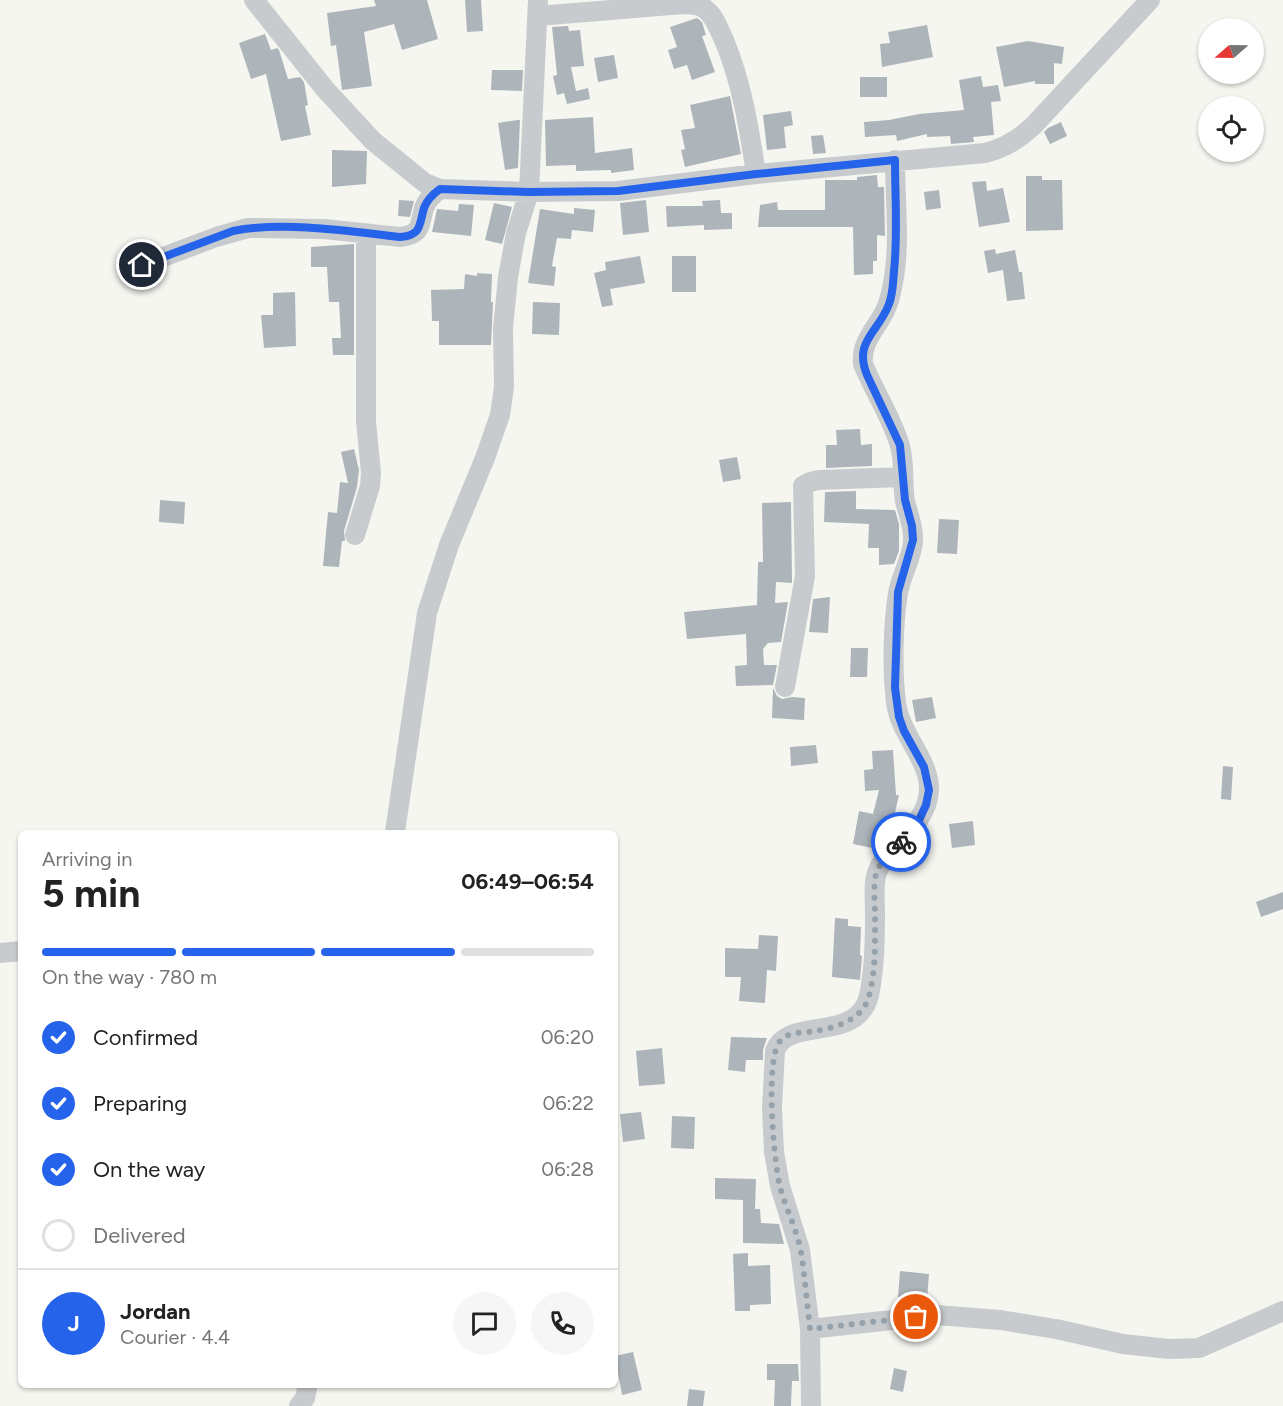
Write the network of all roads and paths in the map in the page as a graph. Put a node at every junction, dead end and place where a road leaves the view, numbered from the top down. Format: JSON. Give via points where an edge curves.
{"nodes":[{"id":1,"x":254,"y":0,"type":"edge"},
{"id":2,"x":1150,"y":0,"type":"edge"},
{"id":3,"x":538,"y":8,"type":"edge"},
{"id":4,"x":895,"y":160,"type":"junction"},
{"id":5,"x":756,"y":174,"type":"junction"},
{"id":6,"x":440,"y":189,"type":"junction"},
{"id":7,"x":528,"y":192,"type":"junction"},
{"id":8,"x":366,"y":233,"type":"junction"},
{"id":9,"x":142,"y":265,"type":"dead end"},
{"id":10,"x":902,"y":477,"type":"junction"},
{"id":11,"x":355,"y":535,"type":"dead end"},
{"id":12,"x":785,"y":687,"type":"dead end"},
{"id":13,"x":395,"y":830,"type":"edge"},
{"id":14,"x":18,"y":951,"type":"edge"},
{"id":15,"x":0,"y":953,"type":"edge"},
{"id":16,"x":1283,"y":1311,"type":"edge"},
{"id":17,"x":810,"y":1329,"type":"junction"},
{"id":18,"x":307,"y":1388,"type":"edge"},
{"id":19,"x":299,"y":1406,"type":"edge"},
{"id":20,"x":811,"y":1406,"type":"edge"}],
"edges":[{"from":1,"to":6,"type":"street","via":[[373,141],[425,183]]},
{"from":2,"to":4,"type":"street","via":[[1017,140],[986,153]]},
{"from":3,"to":5,"type":"street","via":[[683,4],[704,8],[734,63],[747,113]]},
{"from":3,"to":7,"type":"street"},
{"from":4,"to":5,"type":"street"},
{"from":4,"to":10,"type":"street","via":[[898,237],[893,285],[889,304],[862,354],[867,375],[900,445]]},
{"from":5,"to":7,"type":"street","via":[[618,191]]},
{"from":6,"to":7,"type":"street"},
{"from":6,"to":8,"type":"street","via":[[428,201],[415,233],[400,237]]},
{"from":7,"to":13,"type":"street","via":[[508,277],[500,414],[427,613]]},
{"from":8,"to":9,"type":"street","via":[[249,228]]},
{"from":8,"to":11,"type":"street","via":[[365,400],[371,473]]},
{"from":10,"to":12,"type":"street","via":[[819,480],[803,486],[805,576]]},
{"from":10,"to":17,"type":"street","via":[[913,540],[898,592],[896,704],[904,731],[927,777],[926,805],[908,836],[886,856],[876,873],[875,955],[866,1006],[853,1018],[831,1028],[782,1038],[773,1065],[774,1152],[800,1250]]},
{"from":14,"to":15,"type":"street"},
{"from":16,"to":17,"type":"street","via":[[1198,1348],[1179,1349],[1123,1344],[1000,1320],[937,1315]]},
{"from":17,"to":20,"type":"street"},
{"from":18,"to":19,"type":"street"}]}
